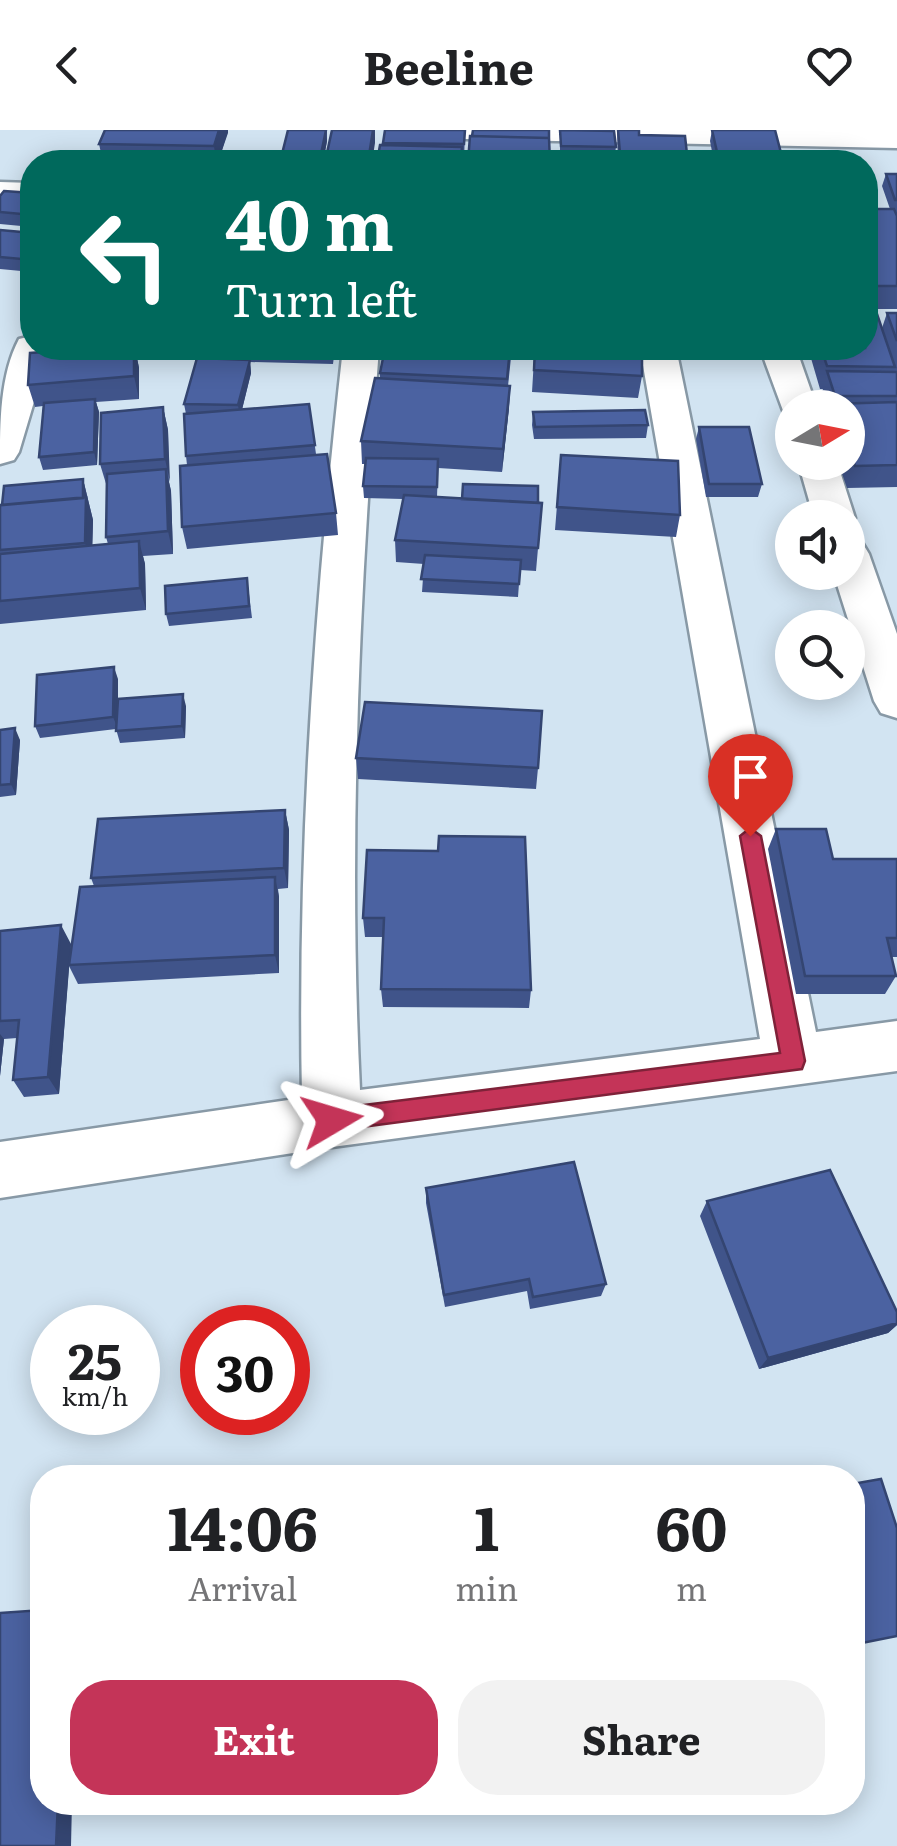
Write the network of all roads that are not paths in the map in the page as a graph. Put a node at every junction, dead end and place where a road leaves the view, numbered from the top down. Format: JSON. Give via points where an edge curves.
{"nodes":[{"id":1,"x":466,"y":130,"type":"edge"},
{"id":2,"x":686,"y":133,"type":"edge"},
{"id":3,"x":897,"y":139,"type":"edge"},
{"id":4,"x":28,"y":360,"type":"edge"},
{"id":5,"x":360,"y":360,"type":"edge"},
{"id":6,"x":660,"y":360,"type":"edge"},
{"id":7,"x":782,"y":360,"type":"edge"},
{"id":8,"x":792,"y":390,"type":"edge"},
{"id":9,"x":0,"y":452,"type":"edge"},
{"id":10,"x":860,"y":590,"type":"edge"},
{"id":11,"x":897,"y":702,"type":"edge"},
{"id":12,"x":897,"y":1046,"type":"edge"},
{"id":13,"x":794,"y":1061,"type":"junction"},
{"id":14,"x":332,"y":1120,"type":"junction"},
{"id":15,"x":0,"y":1170,"type":"edge"}],
"edges":[{"from":1,"to":2,"type":"street"},
{"from":2,"to":3,"type":"street"},
{"from":4,"to":9,"type":"street"},
{"from":5,"to":14,"type":"street","via":[[334,691],[327,1016]]},
{"from":6,"to":13,"type":"street"},
{"from":7,"to":8,"type":"street"},
{"from":10,"to":11,"type":"street"},
{"from":12,"to":13,"type":"street"},
{"from":13,"to":14,"type":"street"},
{"from":14,"to":15,"type":"street"}]}
